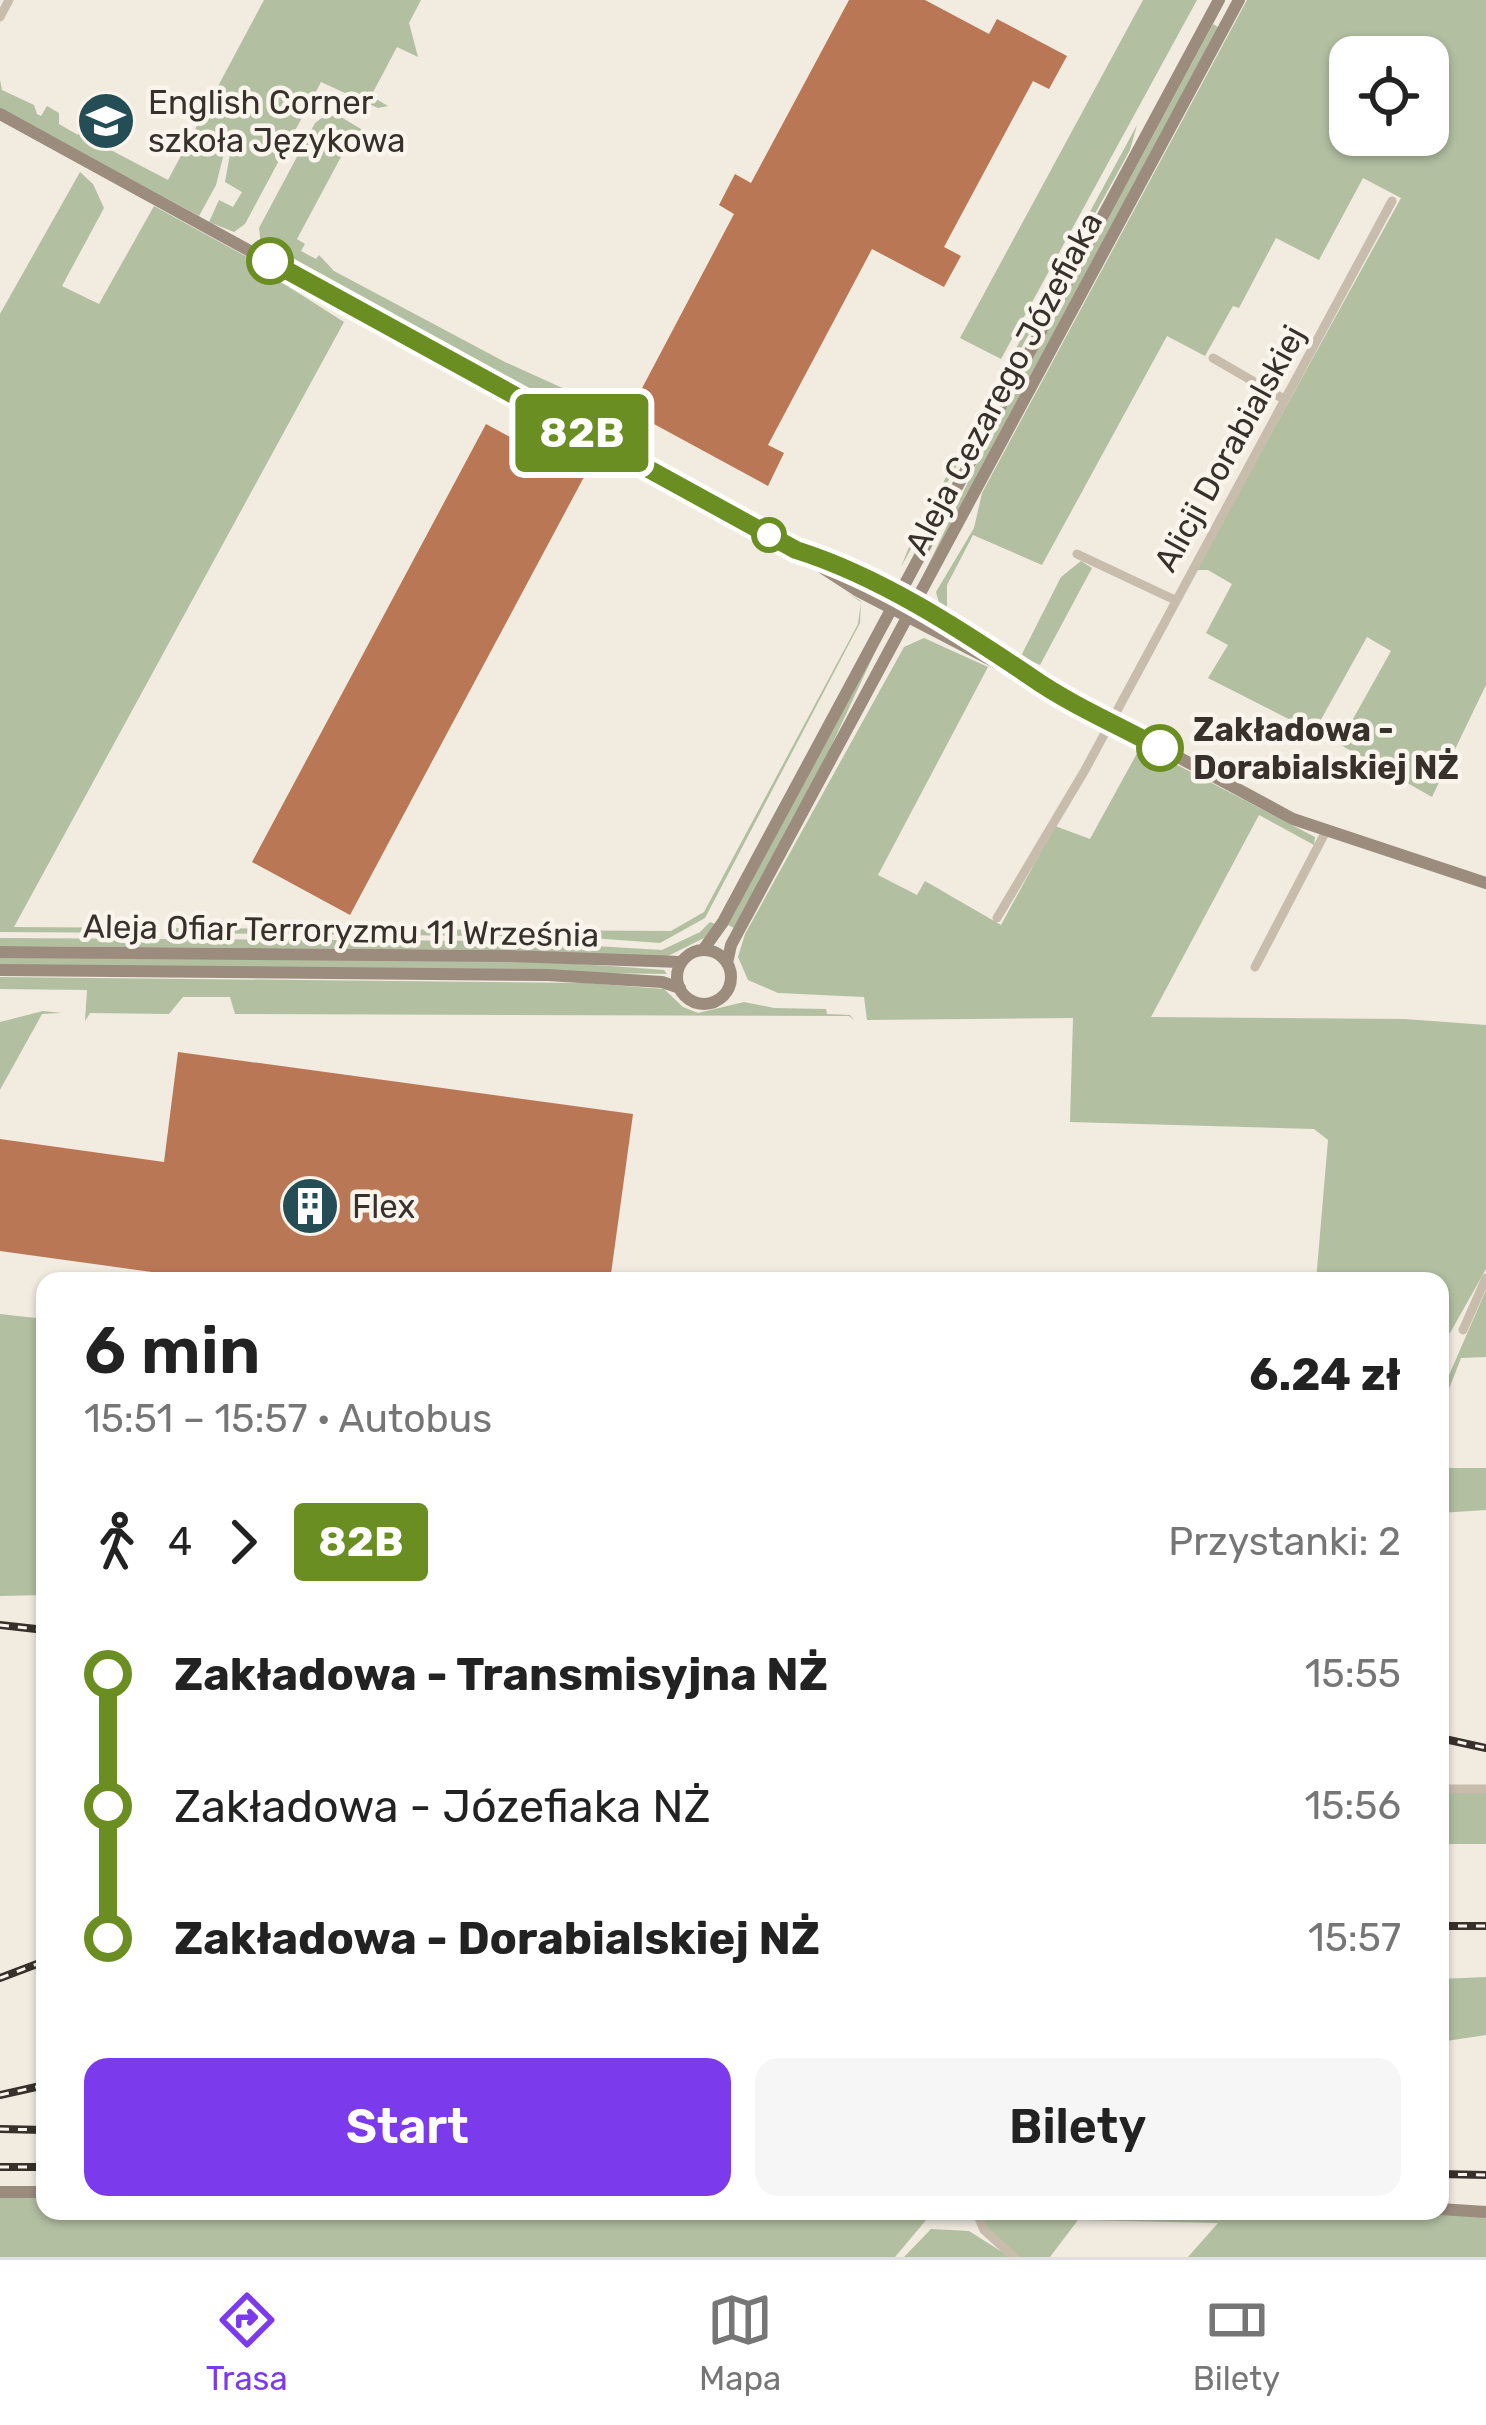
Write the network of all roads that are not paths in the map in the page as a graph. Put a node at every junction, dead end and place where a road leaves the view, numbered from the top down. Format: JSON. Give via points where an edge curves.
{"nodes":[{"id":1,"x":9,"y":0,"type":"edge"},
{"id":2,"x":1239,"y":0,"type":"edge"},
{"id":3,"x":1216,"y":5,"type":"edge"},
{"id":4,"x":0,"y":16,"type":"edge"},
{"id":5,"x":1229,"y":20,"type":"junction"},
{"id":6,"x":0,"y":114,"type":"edge"},
{"id":7,"x":1392,"y":201,"type":"dead end"},
{"id":8,"x":1213,"y":358,"type":"dead end"},
{"id":9,"x":1282,"y":398,"type":"junction"},
{"id":10,"x":1076,"y":554,"type":"dead end"},
{"id":11,"x":1175,"y":600,"type":"junction"},
{"id":12,"x":894,"y":603,"type":"junction"},
{"id":13,"x":910,"y":612,"type":"junction"},
{"id":14,"x":1111,"y":722,"type":"junction"},
{"id":15,"x":1325,"y":833,"type":"junction"},
{"id":16,"x":1486,"y":883,"type":"edge"},
{"id":17,"x":997,"y":918,"type":"dead end"},
{"id":18,"x":703,"y":950,"type":"junction"},
{"id":19,"x":0,"y":952,"type":"edge"},
{"id":20,"x":681,"y":962,"type":"junction"},
{"id":21,"x":727,"y":963,"type":"junction"},
{"id":22,"x":1255,"y":967,"type":"dead end"},
{"id":23,"x":0,"y":970,"type":"edge"},
{"id":24,"x":680,"y":988,"type":"junction"},
{"id":25,"x":1486,"y":1278,"type":"edge"},
{"id":26,"x":1463,"y":1330,"type":"dead end"},
{"id":27,"x":1449,"y":1789,"type":"edge"},
{"id":28,"x":1486,"y":1789,"type":"edge"},
{"id":29,"x":0,"y":2192,"type":"edge"},
{"id":30,"x":36,"y":2192,"type":"edge"},
{"id":31,"x":1449,"y":2210,"type":"edge"},
{"id":32,"x":1486,"y":2212,"type":"edge"},
{"id":33,"x":980,"y":2220,"type":"edge"},
{"id":34,"x":1014,"y":2257,"type":"edge"}],
"edges":[{"from":1,"to":4,"type":"street"},
{"from":2,"to":5,"type":"street","name":"Aleja Cezarego Józefiaka"},
{"from":3,"to":5,"type":"street","name":"Aleja Cezarego Józefiaka"},
{"from":3,"to":12,"type":"street","name":"Aleja Cezarego Józefiaka"},
{"from":5,"to":13,"type":"street","name":"Aleja Cezarego Józefiaka"},
{"from":6,"to":12,"type":"street","via":[[796,550],[821,571]]},
{"from":7,"to":9,"type":"street","name":"Alicji Dorabialskiej"},
{"from":8,"to":9,"type":"street"},
{"from":9,"to":11,"type":"street","name":"Alicji Dorabialskiej"},
{"from":10,"to":11,"type":"street"},
{"from":11,"to":14,"type":"street","name":"Alicji Dorabialskiej"},
{"from":12,"to":13,"type":"street"},
{"from":12,"to":18,"type":"street","name":"Aleja Cezarego Józefiaka"},
{"from":13,"to":14,"type":"street"},
{"from":13,"to":21,"type":"street","name":"Aleja Cezarego Józefiaka"},
{"from":14,"to":15,"type":"street"},
{"from":14,"to":17,"type":"street","name":"Alicji Dorabialskiej"},
{"from":15,"to":16,"type":"street"},
{"from":15,"to":22,"type":"street"},
{"from":18,"to":20,"type":"street"},
{"from":18,"to":21,"type":"street"},
{"from":19,"to":20,"type":"street","name":"Aleja Ofiar Terroryzmu 11 Września"},
{"from":20,"to":24,"type":"street"},
{"from":21,"to":24,"type":"street","via":[[730,980],[720,998],[699,1003]]},
{"from":23,"to":24,"type":"street","name":"Aleja Ofiar Terroryzmu 11 Września","via":[[548,975]]},
{"from":25,"to":26,"type":"street"},
{"from":27,"to":28,"type":"street"},
{"from":29,"to":30,"type":"street"},
{"from":31,"to":32,"type":"street"},
{"from":33,"to":34,"type":"street"}]}
